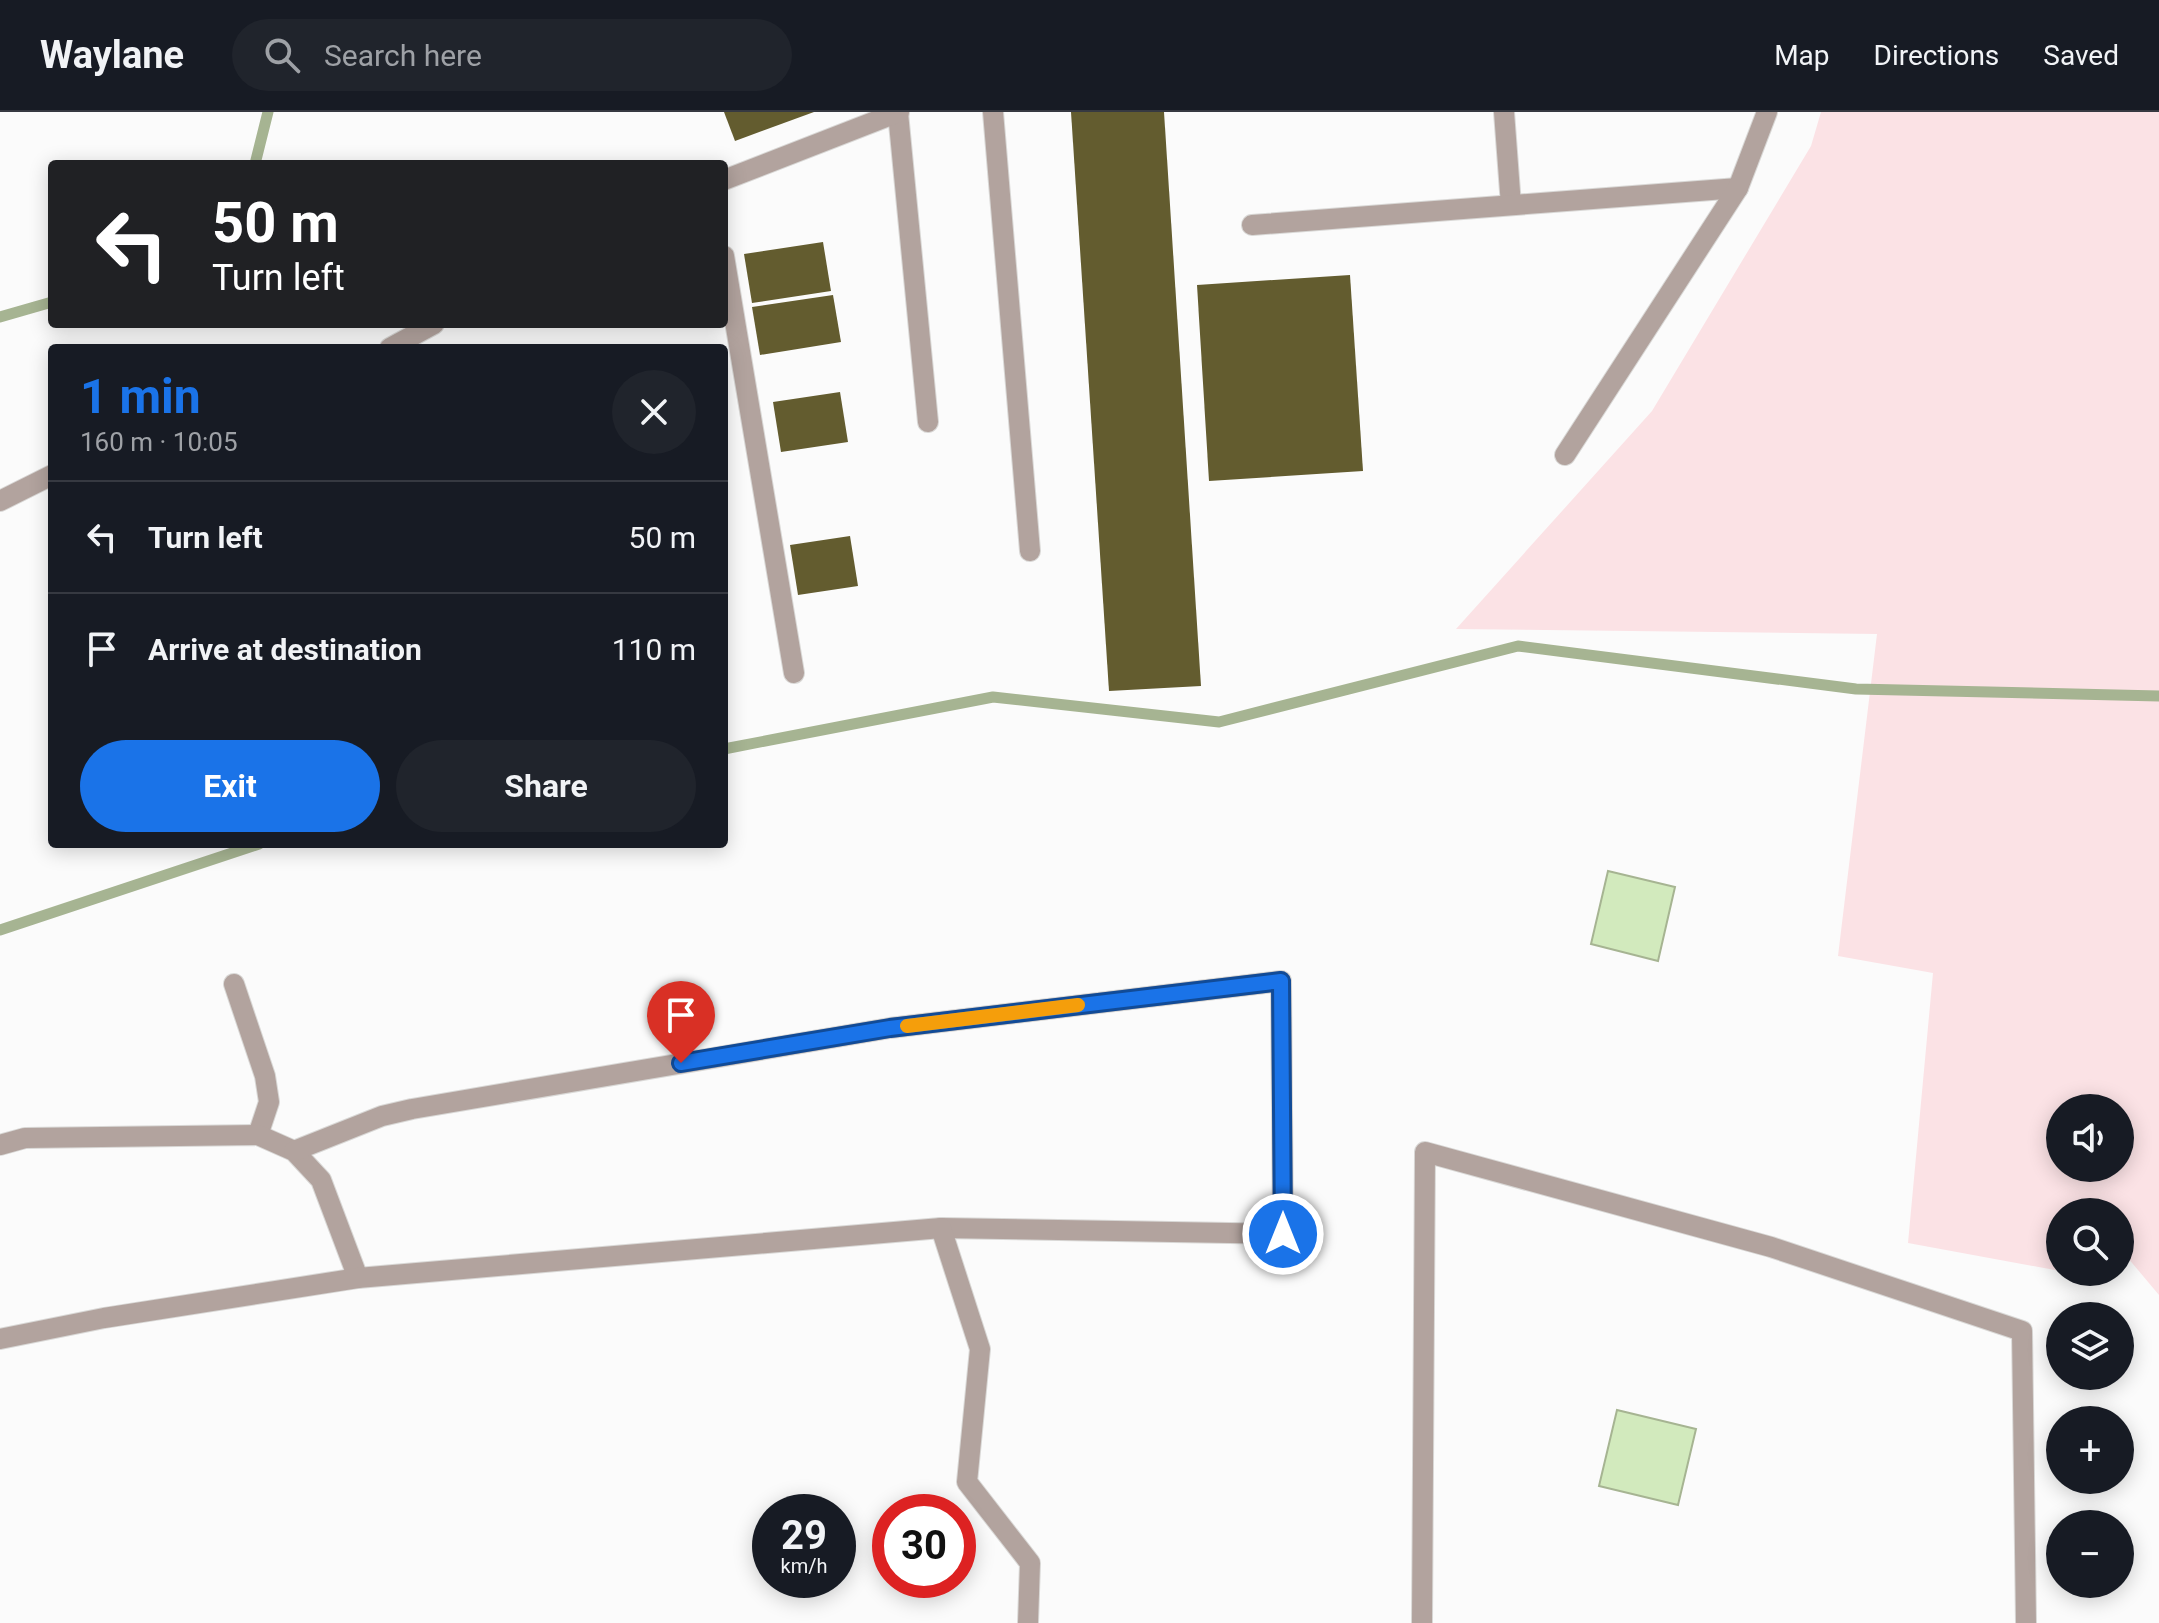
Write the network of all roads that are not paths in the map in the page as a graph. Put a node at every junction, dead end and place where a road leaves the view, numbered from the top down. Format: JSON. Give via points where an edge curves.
{"nodes":[{"id":1,"x":898,"y":112,"type":"edge"},
{"id":2,"x":993,"y":112,"type":"edge"},
{"id":3,"x":1504,"y":112,"type":"edge"},
{"id":4,"x":1767,"y":112,"type":"edge"},
{"id":5,"x":728,"y":178,"type":"edge"},
{"id":6,"x":1738,"y":188,"type":"junction"},
{"id":7,"x":1511,"y":205,"type":"junction"},
{"id":8,"x":1252,"y":225,"type":"dead end"},
{"id":9,"x":728,"y":280,"type":"edge"},
{"id":10,"x":427,"y":328,"type":"edge"},
{"id":11,"x":397,"y":344,"type":"edge"},
{"id":12,"x":928,"y":422,"type":"dead end"},
{"id":13,"x":1565,"y":455,"type":"dead end"},
{"id":14,"x":48,"y":477,"type":"edge"},
{"id":15,"x":0,"y":501,"type":"edge"},
{"id":16,"x":1030,"y":551,"type":"dead end"},
{"id":17,"x":794,"y":673,"type":"dead end"},
{"id":18,"x":234,"y":984,"type":"dead end"},
{"id":19,"x":258,"y":1135,"type":"junction"},
{"id":20,"x":0,"y":1145,"type":"edge"},
{"id":21,"x":294,"y":1151,"type":"junction"},
{"id":22,"x":941,"y":1228,"type":"junction"},
{"id":23,"x":358,"y":1278,"type":"junction"},
{"id":24,"x":0,"y":1339,"type":"edge"},
{"id":25,"x":1028,"y":1623,"type":"edge"},
{"id":26,"x":1422,"y":1623,"type":"edge"},
{"id":27,"x":2026,"y":1623,"type":"edge"}],
"edges":[{"from":1,"to":5,"type":"street"},
{"from":1,"to":12,"type":"street"},
{"from":2,"to":16,"type":"street"},
{"from":3,"to":7,"type":"street"},
{"from":4,"to":6,"type":"street"},
{"from":6,"to":7,"type":"street"},
{"from":6,"to":13,"type":"street"},
{"from":7,"to":8,"type":"street"},
{"from":9,"to":17,"type":"street"},
{"from":10,"to":11,"type":"street"},
{"from":14,"to":15,"type":"street"},
{"from":18,"to":19,"type":"street","via":[[265,1076],[269,1102]]},
{"from":19,"to":20,"type":"street","via":[[25,1138]]},
{"from":19,"to":21,"type":"street"},
{"from":21,"to":22,"type":"street","via":[[382,1116],[459,1101],[890,1028],[1281,981],[1283,1234]]},
{"from":21,"to":23,"type":"street","via":[[321,1180]]},
{"from":22,"to":23,"type":"street"},
{"from":22,"to":25,"type":"street","via":[[980,1349],[967,1482],[1030,1563]]},
{"from":23,"to":24,"type":"street"},
{"from":26,"to":27,"type":"street","via":[[1425,1152],[1771,1247],[2022,1331]]}]}
